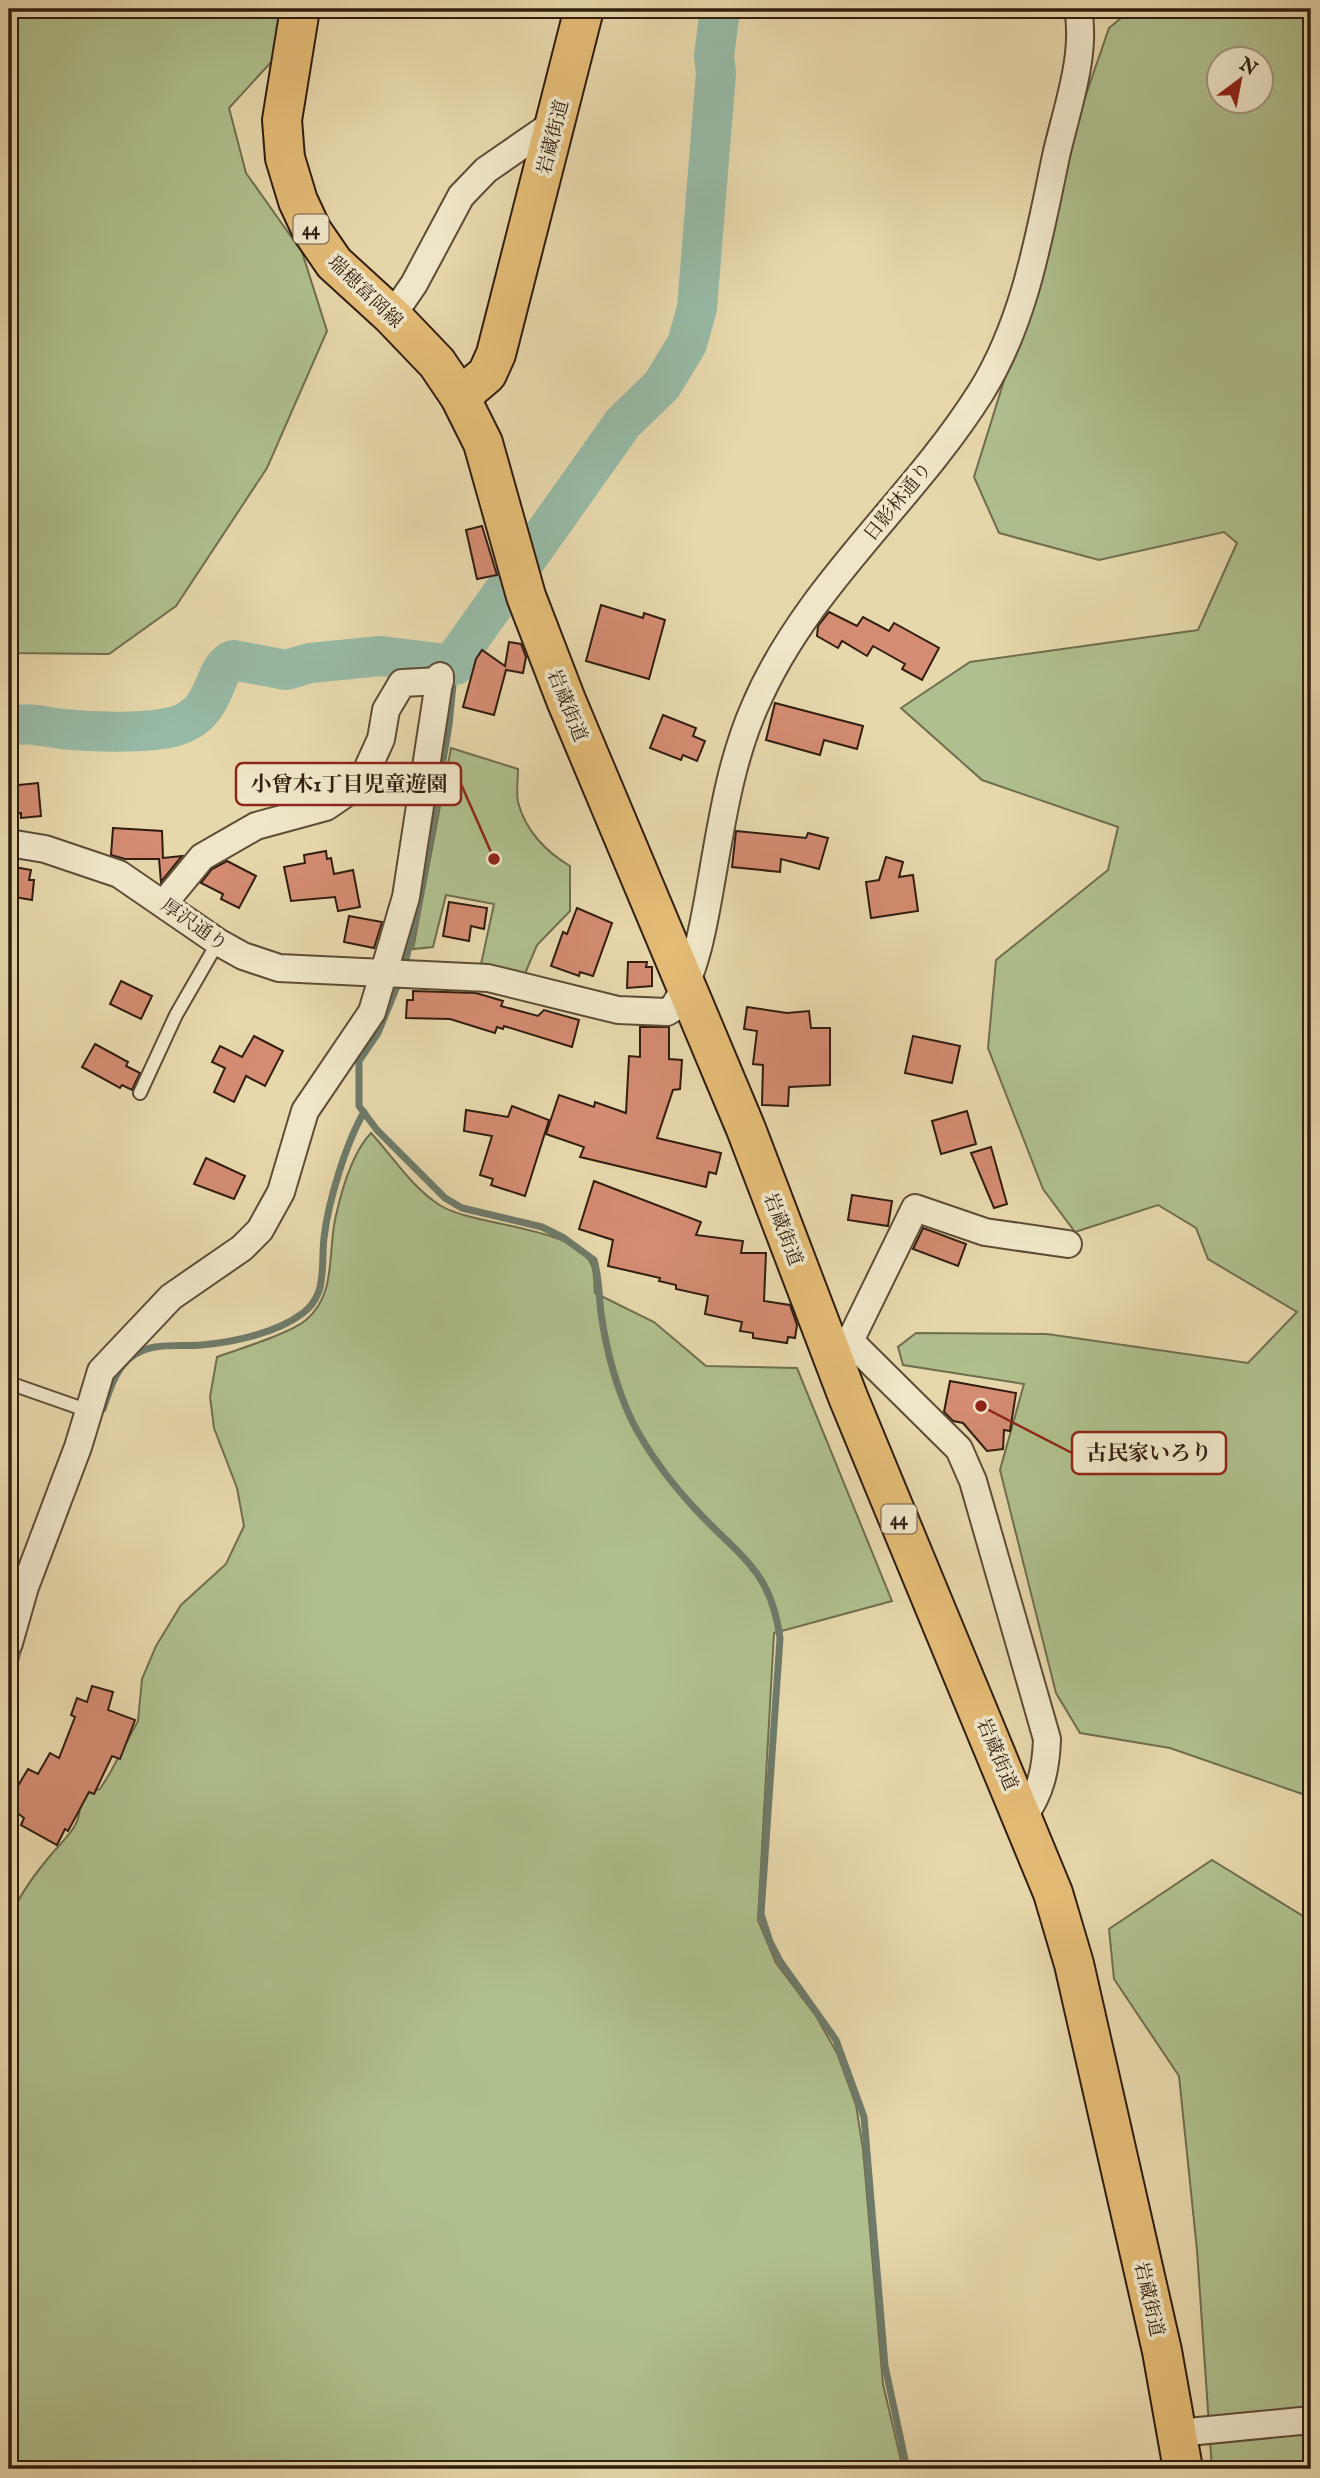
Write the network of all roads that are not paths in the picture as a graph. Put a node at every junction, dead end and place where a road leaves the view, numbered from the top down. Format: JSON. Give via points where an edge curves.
{"nodes":[{"id":1,"x":300,"y":9,"type":"edge"},
{"id":2,"x":584,"y":9,"type":"edge"},
{"id":3,"x":1078,"y":9,"type":"edge"},
{"id":4,"x":556,"y":121,"type":"junction"},
{"id":5,"x":392,"y":316,"type":"junction"},
{"id":6,"x":460,"y":397,"type":"junction"},
{"id":7,"x":9,"y":844,"type":"edge"},
{"id":8,"x":164,"y":902,"type":"junction"},
{"id":9,"x":218,"y":942,"type":"junction"},
{"id":10,"x":393,"y":974,"type":"junction"},
{"id":11,"x":684,"y":982,"type":"junction"},
{"id":12,"x":140,"y":1093,"type":"dead end"},
{"id":13,"x":1068,"y":1244,"type":"dead end"},
{"id":14,"x":838,"y":1343,"type":"junction"},
{"id":15,"x":9,"y":1383,"type":"edge"},
{"id":16,"x":89,"y":1411,"type":"junction"},
{"id":17,"x":9,"y":1643,"type":"edge"},
{"id":18,"x":1024,"y":1817,"type":"junction"},
{"id":19,"x":1311,"y":2420,"type":"edge"},
{"id":20,"x":1181,"y":2451,"type":"edge"}],
"edges":[{"from":1,"to":5,"type":"main road","name":"瑞穂富岡線","number":"44","via":[[282,120],[292,186],[308,224],[334,263]]},
{"from":2,"to":4,"type":"main road","name":"岩蔵街道"},
{"from":3,"to":11,"type":"street","name":"日影林通り","via":[[1080,33],[1073,80],[1011,334],[981,393],[805,614],[770,673],[737,757],[698,951]]},
{"from":4,"to":5,"type":"street","via":[[486,170],[461,196]]},
{"from":4,"to":6,"type":"main road","name":"岩蔵街道","via":[[496,354],[487,374]]},
{"from":5,"to":6,"type":"main road","name":"瑞穂富岡線","number":"44","via":[[437,363]]},
{"from":6,"to":11,"type":"main road","name":"岩蔵街道","number":"44","via":[[490,462],[526,596]]},
{"from":7,"to":8,"type":"street","name":"厚沢通り","via":[[45,849],[108,870]]},
{"from":8,"to":9,"type":"street","name":"厚沢通り"},
{"from":8,"to":10,"type":"street","via":[[202,857],[256,826],[326,807],[360,783],[382,740],[386,710],[402,682],[440,678]]},
{"from":9,"to":10,"type":"street","name":"厚沢通り","via":[[279,968]]},
{"from":9,"to":12,"type":"lane","via":[[176,1015]]},
{"from":10,"to":11,"type":"street","name":"厚沢通り","via":[[488,978],[592,1005],[648,1012],[672,1009]]},
{"from":10,"to":16,"type":"street","via":[[364,1028],[298,1126],[281,1192],[267,1220],[242,1248],[171,1297],[113,1357],[97,1378]]},
{"from":11,"to":14,"type":"main road","name":"岩蔵街道","number":"44"},
{"from":13,"to":14,"type":"street","via":[[985,1232],[915,1208]]},
{"from":14,"to":18,"type":"main road","name":"岩蔵街道","number":"44"},
{"from":14,"to":18,"type":"street","via":[[857,1348],[959,1449],[973,1481],[1047,1739],[1037,1799]]},
{"from":15,"to":16,"type":"lane"},
{"from":16,"to":17,"type":"street"},
{"from":18,"to":20,"type":"main road","name":"岩蔵街道","number":"44","via":[[1068,1941]]},
{"from":19,"to":20,"type":"street"}]}
